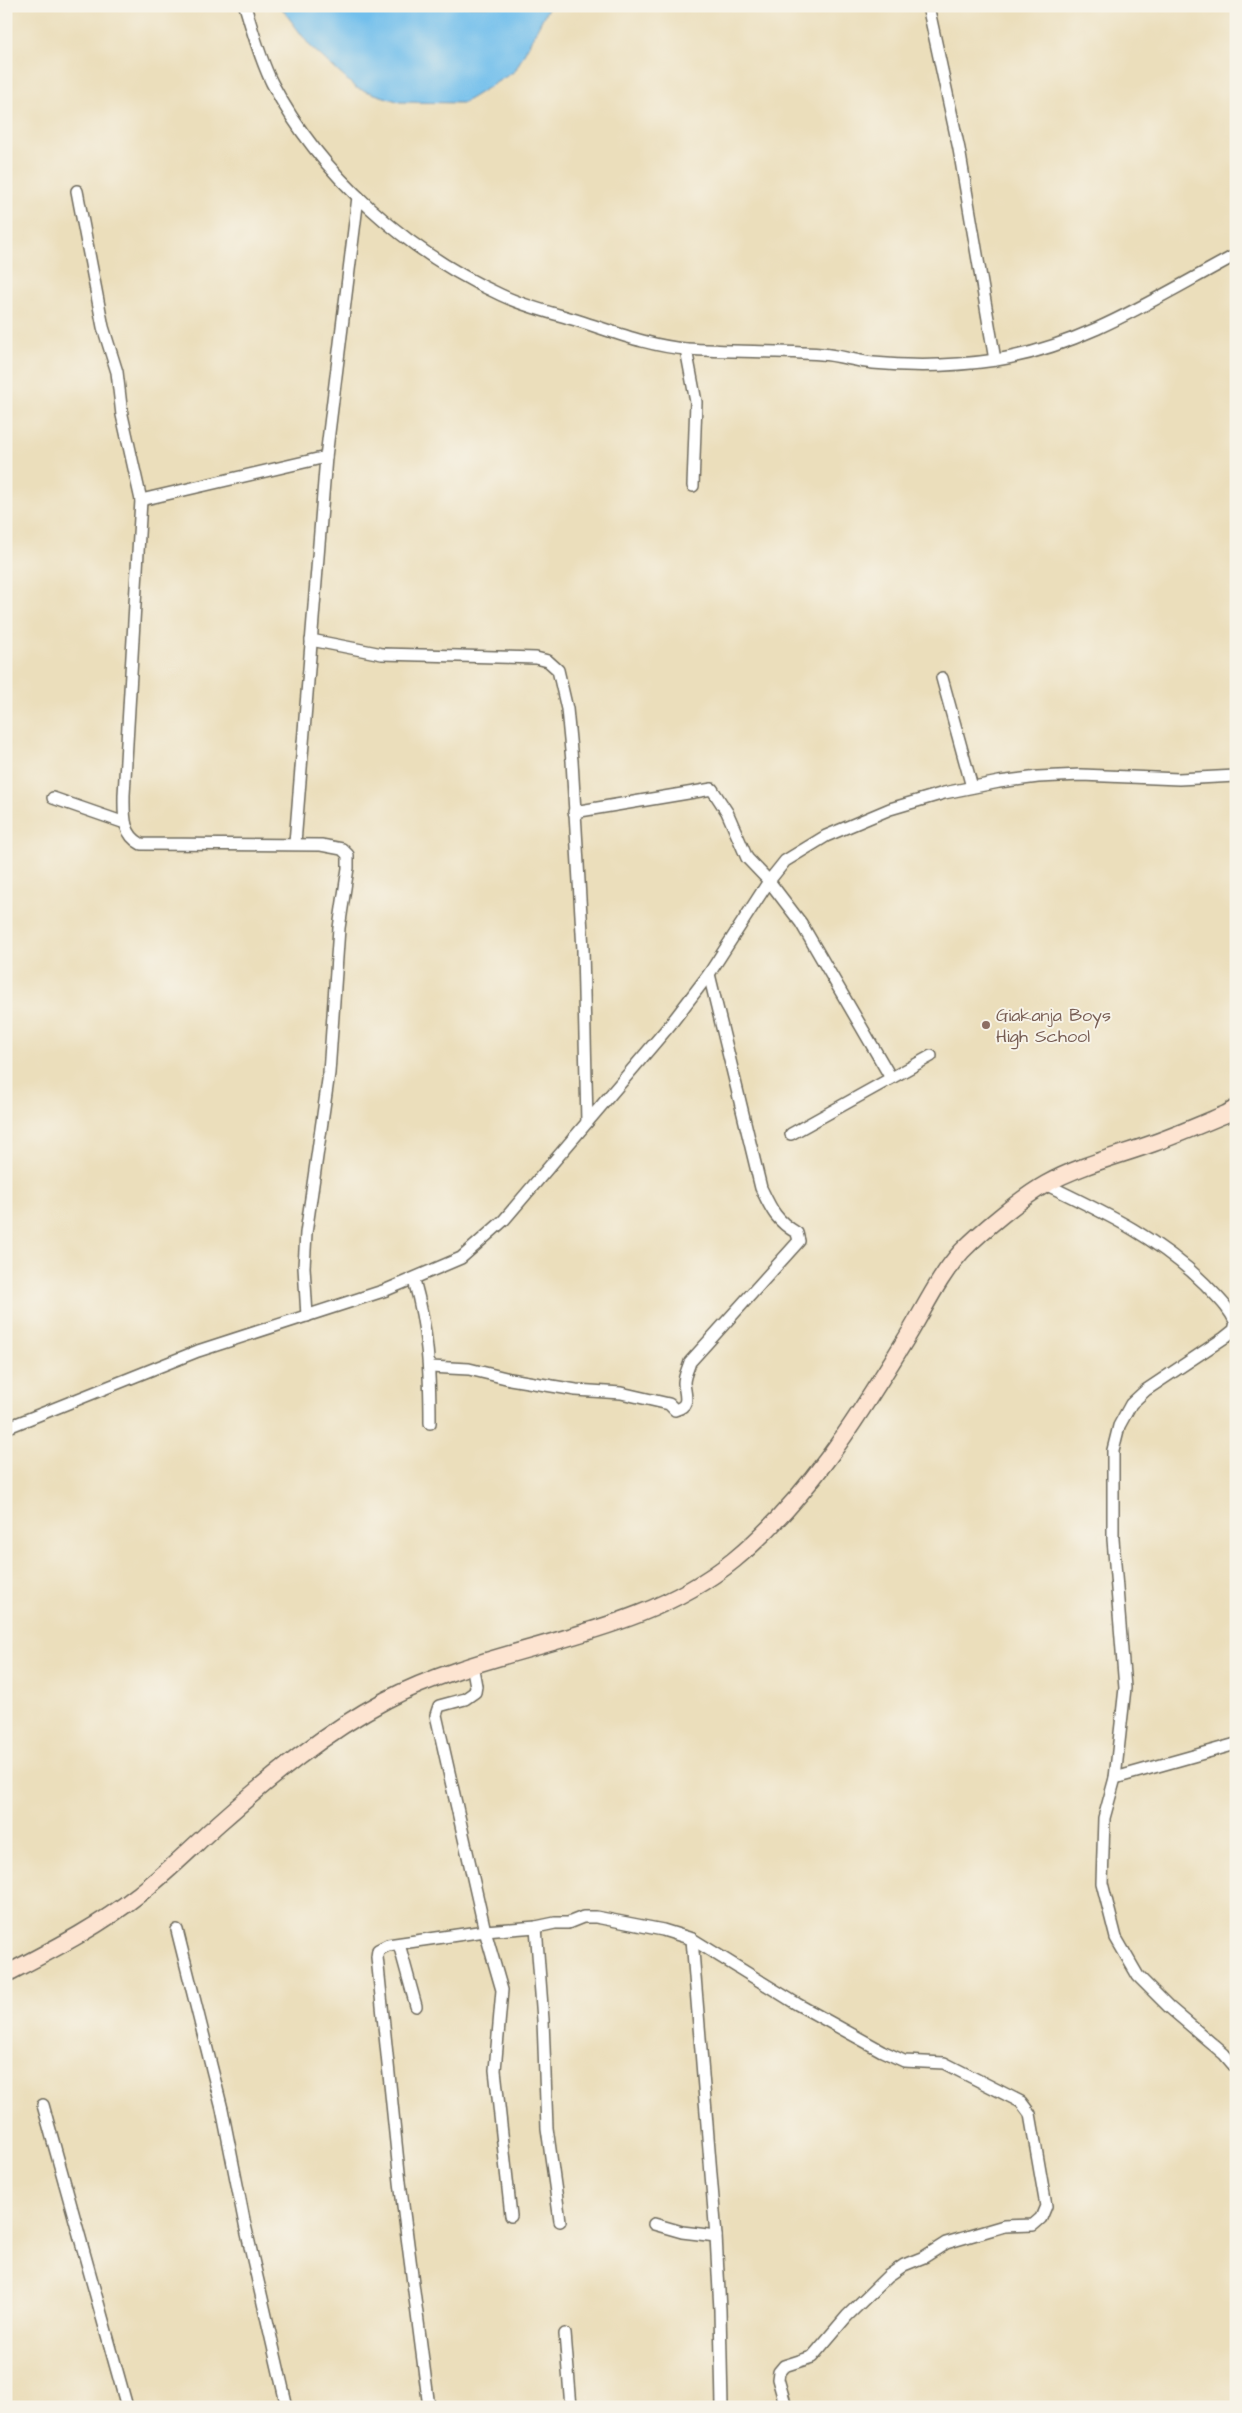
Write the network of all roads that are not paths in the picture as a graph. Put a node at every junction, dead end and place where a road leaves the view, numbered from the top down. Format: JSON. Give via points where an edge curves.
{"nodes":[{"id":1,"x":245,"y":6,"type":"edge"},
{"id":2,"x":928,"y":6,"type":"edge"},
{"id":3,"x":77,"y":190,"type":"dead end"},
{"id":4,"x":358,"y":197,"type":"junction"},
{"id":5,"x":1236,"y":254,"type":"edge"},
{"id":6,"x":686,"y":349,"type":"junction"},
{"id":7,"x":995,"y":360,"type":"junction"},
{"id":8,"x":326,"y":457,"type":"junction"},
{"id":9,"x":693,"y":486,"type":"dead end"},
{"id":10,"x":141,"y":500,"type":"junction"},
{"id":11,"x":312,"y":640,"type":"junction"},
{"id":12,"x":942,"y":678,"type":"dead end"},
{"id":13,"x":1236,"y":776,"type":"edge"},
{"id":14,"x":972,"y":787,"type":"junction"},
{"id":15,"x":53,"y":798,"type":"dead end"},
{"id":16,"x":574,"y":812,"type":"junction"},
{"id":17,"x":125,"y":823,"type":"junction"},
{"id":18,"x":295,"y":843,"type":"junction"},
{"id":19,"x":769,"y":881,"type":"junction"},
{"id":20,"x":709,"y":974,"type":"junction"},
{"id":21,"x":931,"y":1056,"type":"dead end"},
{"id":22,"x":891,"y":1078,"type":"junction"},
{"id":23,"x":1236,"y":1108,"type":"edge"},
{"id":24,"x":587,"y":1122,"type":"junction"},
{"id":25,"x":791,"y":1134,"type":"dead end"},
{"id":26,"x":1045,"y":1184,"type":"junction"},
{"id":27,"x":414,"y":1280,"type":"junction"},
{"id":28,"x":307,"y":1316,"type":"junction"},
{"id":29,"x":1236,"y":1323,"type":"edge"},
{"id":30,"x":430,"y":1367,"type":"junction"},
{"id":31,"x":430,"y":1423,"type":"dead end"},
{"id":32,"x":6,"y":1428,"type":"edge"},
{"id":33,"x":472,"y":1664,"type":"junction"},
{"id":34,"x":1236,"y":1744,"type":"edge"},
{"id":35,"x":1115,"y":1778,"type":"junction"},
{"id":36,"x":536,"y":1927,"type":"junction"},
{"id":37,"x":177,"y":1930,"type":"dead end"},
{"id":38,"x":485,"y":1931,"type":"junction"},
{"id":39,"x":692,"y":1939,"type":"junction"},
{"id":40,"x":399,"y":1944,"type":"junction"},
{"id":41,"x":6,"y":1974,"type":"edge"},
{"id":42,"x":416,"y":2006,"type":"dead end"},
{"id":43,"x":1236,"y":2068,"type":"edge"},
{"id":44,"x":43,"y":2105,"type":"dead end"},
{"id":45,"x":511,"y":2216,"type":"dead end"},
{"id":46,"x":560,"y":2221,"type":"dead end"},
{"id":47,"x":654,"y":2224,"type":"dead end"},
{"id":48,"x":716,"y":2236,"type":"junction"},
{"id":49,"x":565,"y":2334,"type":"dead end"},
{"id":50,"x":127,"y":2407,"type":"edge"},
{"id":51,"x":287,"y":2407,"type":"edge"},
{"id":52,"x":429,"y":2407,"type":"edge"},
{"id":53,"x":572,"y":2407,"type":"edge"},
{"id":54,"x":722,"y":2407,"type":"edge"},
{"id":55,"x":786,"y":2407,"type":"edge"}],
"edges":[{"from":1,"to":4,"type":"street","via":[[271,81],[291,116],[333,171]]},
{"from":2,"to":7,"type":"street","via":[[959,149]]},
{"from":3,"to":10,"type":"street"},
{"from":4,"to":6,"type":"street","via":[[429,254],[501,296],[641,341]]},
{"from":4,"to":8,"type":"street"},
{"from":5,"to":7,"type":"street","via":[[1079,337]]},
{"from":6,"to":7,"type":"street","via":[[826,354],[908,366]]},
{"from":6,"to":9,"type":"street","via":[[696,402]]},
{"from":8,"to":10,"type":"street"},
{"from":8,"to":11,"type":"street"},
{"from":10,"to":17,"type":"street","via":[[124,776]]},
{"from":11,"to":16,"type":"street","via":[[382,654],[536,658],[555,665],[565,694]]},
{"from":11,"to":18,"type":"street"},
{"from":12,"to":14,"type":"street"},
{"from":13,"to":14,"type":"street","via":[[1179,779],[1038,776]]},
{"from":14,"to":19,"type":"street","via":[[890,809],[848,826],[785,861]]},
{"from":15,"to":17,"type":"street"},
{"from":16,"to":19,"type":"street","via":[[712,789],[728,812],[747,858]]},
{"from":16,"to":24,"type":"street","via":[[583,950]]},
{"from":17,"to":18,"type":"street","via":[[130,836],[141,844]]},
{"from":18,"to":28,"type":"street","via":[[342,849],[348,855],[339,928],[329,1073],[306,1233]]},
{"from":19,"to":20,"type":"street"},
{"from":19,"to":22,"type":"street","via":[[801,923]]},
{"from":20,"to":24,"type":"street"},
{"from":20,"to":30,"type":"street","via":[[761,1188],[782,1224],[797,1233],[798,1241],[690,1362],[684,1380],[687,1402],[675,1410],[669,1404],[621,1393],[576,1390],[469,1369]]},
{"from":21,"to":22,"type":"street"},
{"from":22,"to":25,"type":"street"},
{"from":23,"to":26,"type":"main road"},
{"from":24,"to":27,"type":"street","via":[[486,1238],[461,1258]]},
{"from":26,"to":29,"type":"street","via":[[1120,1220],[1154,1241],[1183,1263],[1230,1309]]},
{"from":26,"to":33,"type":"main road","via":[[983,1231],[959,1254],[926,1302],[861,1412],[788,1508],[732,1562],[703,1584],[672,1600],[626,1618]]},
{"from":27,"to":28,"type":"street"},
{"from":27,"to":30,"type":"street"},
{"from":28,"to":32,"type":"street","via":[[198,1352]]},
{"from":29,"to":35,"type":"street","via":[[1234,1330],[1224,1338],[1146,1390],[1131,1404],[1119,1426],[1113,1450],[1113,1540],[1125,1688]]},
{"from":30,"to":31,"type":"street"},
{"from":33,"to":38,"type":"street","via":[[475,1692],[439,1706],[436,1715]]},
{"from":33,"to":41,"type":"main road","via":[[388,1699],[334,1730],[278,1772],[139,1895],[57,1948]]},
{"from":34,"to":35,"type":"street"},
{"from":35,"to":43,"type":"street","via":[[1104,1818],[1102,1883],[1116,1938],[1138,1976]]},
{"from":36,"to":38,"type":"street"},
{"from":36,"to":39,"type":"street","via":[[596,1917]]},
{"from":36,"to":46,"type":"street","via":[[546,2128]]},
{"from":37,"to":51,"type":"street","via":[[222,2109]]},
{"from":38,"to":40,"type":"street"},
{"from":38,"to":45,"type":"street","via":[[502,1990],[495,2070]]},
{"from":39,"to":48,"type":"street"},
{"from":39,"to":55,"type":"street","via":[[797,2004],[882,2051],[904,2060],[944,2063],[1021,2102],[1030,2114],[1036,2139],[1046,2206],[1042,2218],[1033,2225],[1004,2226],[946,2243],[888,2276],[846,2316],[812,2357],[784,2366],[779,2372]]},
{"from":40,"to":42,"type":"street"},
{"from":40,"to":52,"type":"street","via":[[382,1947],[377,1957]]},
{"from":44,"to":50,"type":"street"},
{"from":47,"to":48,"type":"street","via":[[682,2232]]},
{"from":48,"to":54,"type":"street"},
{"from":49,"to":53,"type":"street"}]}
